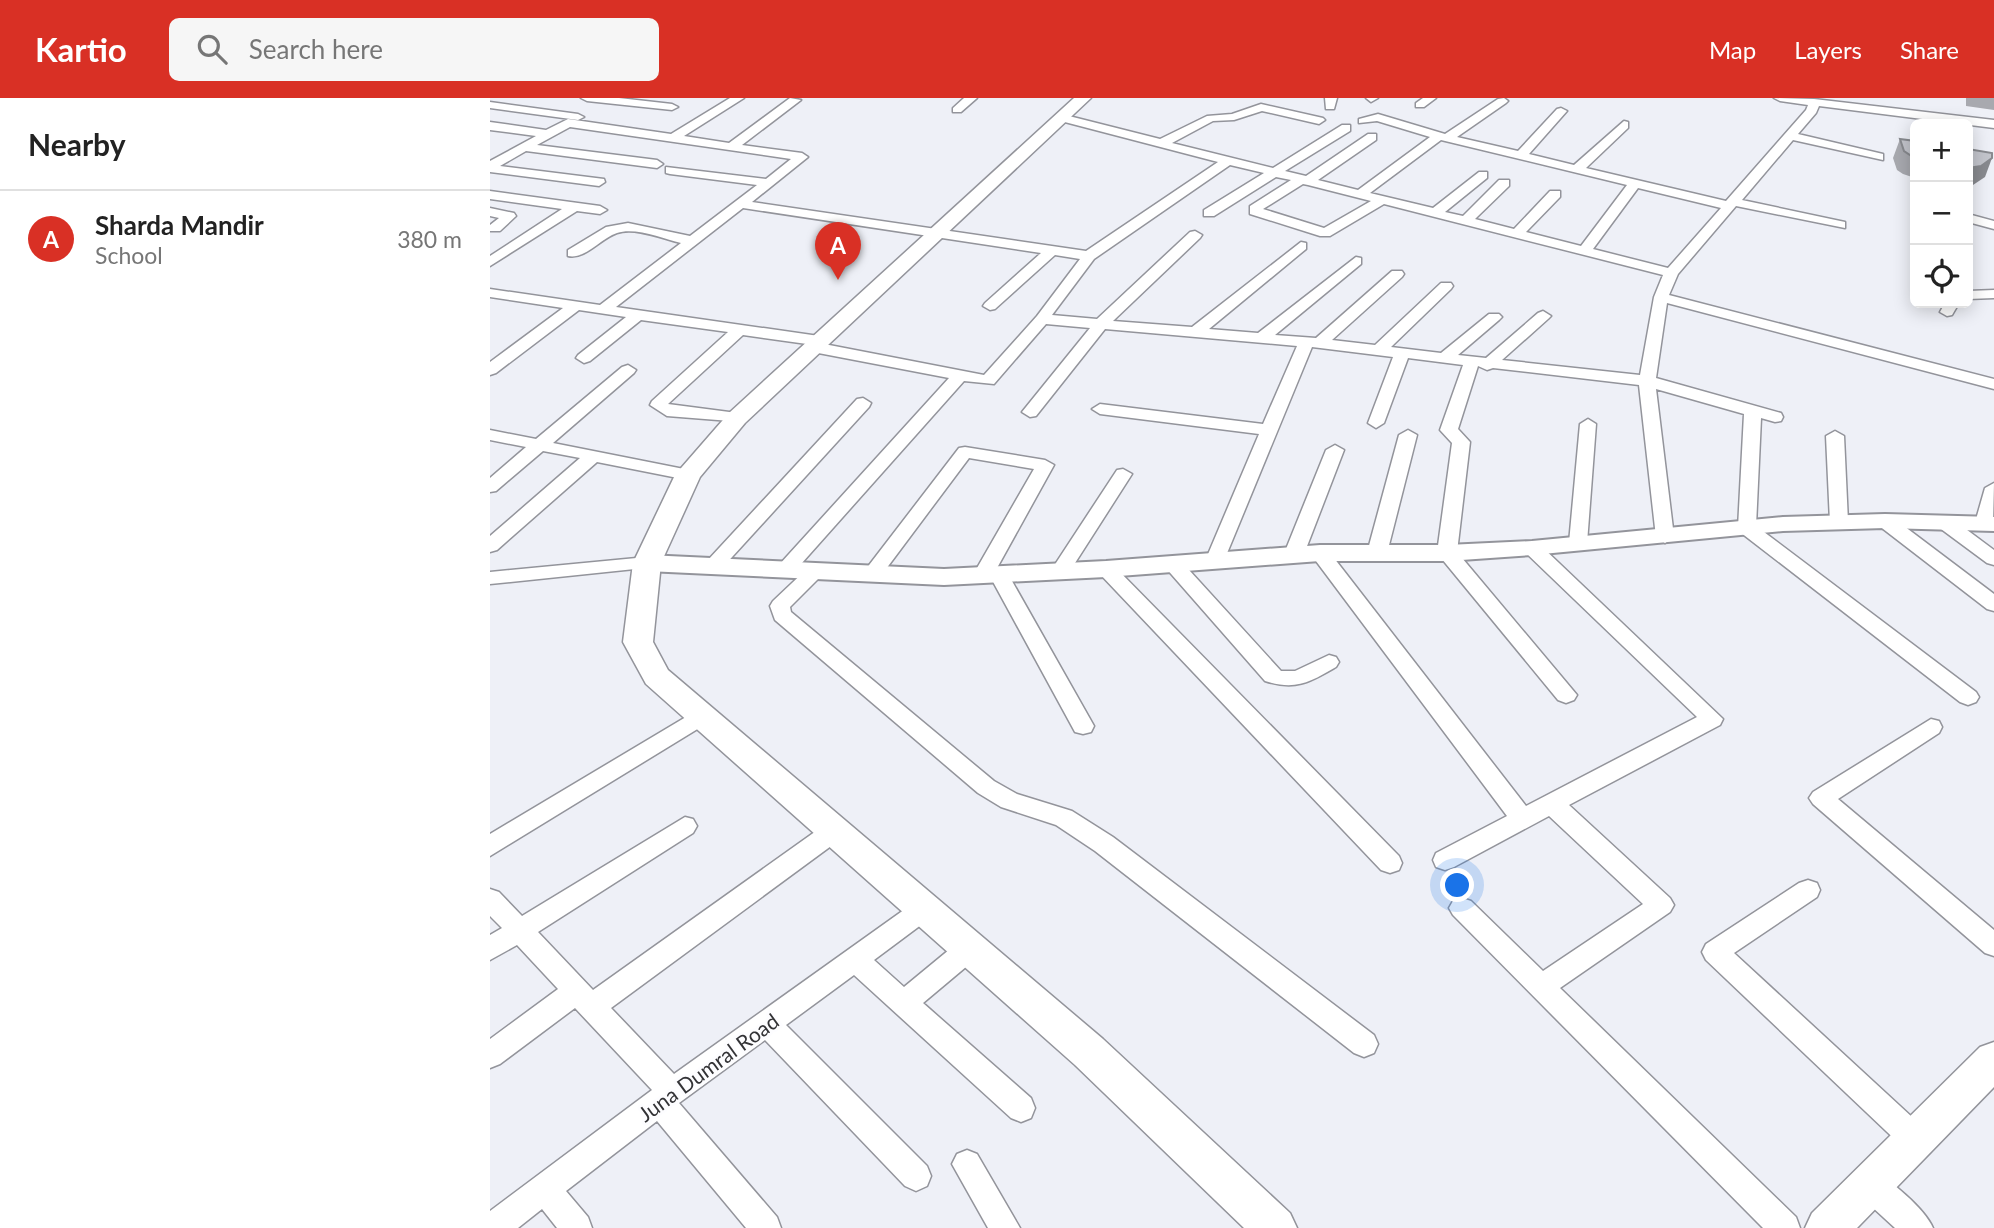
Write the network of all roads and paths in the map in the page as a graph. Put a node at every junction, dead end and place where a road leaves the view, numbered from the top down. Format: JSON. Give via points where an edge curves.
{"nodes":[{"id":1,"x":587,"y":98,"type":"edge"},
{"id":2,"x":687,"y":98,"type":"edge"},
{"id":3,"x":738,"y":98,"type":"edge"},
{"id":4,"x":971,"y":98,"type":"edge"},
{"id":5,"x":1780,"y":98,"type":"edge"},
{"id":6,"x":608,"y":99,"type":"edge"},
{"id":7,"x":795,"y":100,"type":"dead end"},
{"id":8,"x":1502,"y":100,"type":"dead end"},
{"id":9,"x":1804,"y":100,"type":"edge"},
{"id":10,"x":490,"y":105,"type":"edge"},
{"id":11,"x":672,"y":107,"type":"junction"},
{"id":12,"x":1072,"y":108,"type":"edge"},
{"id":13,"x":957,"y":110,"type":"dead end"},
{"id":14,"x":1562,"y":111,"type":"dead end"},
{"id":15,"x":573,"y":120,"type":"junction"},
{"id":16,"x":1320,"y":120,"type":"dead end"},
{"id":17,"x":1363,"y":121,"type":"dead end"},
{"id":18,"x":1994,"y":124,"type":"edge"},
{"id":19,"x":1624,"y":125,"type":"dead end"},
{"id":20,"x":490,"y":126,"type":"edge"},
{"id":21,"x":1346,"y":128,"type":"dead end"},
{"id":22,"x":631,"y":132,"type":"junction"},
{"id":23,"x":549,"y":134,"type":"junction"},
{"id":24,"x":1792,"y":136,"type":"junction"},
{"id":25,"x":1372,"y":137,"type":"dead end"},
{"id":26,"x":1443,"y":137,"type":"junction"},
{"id":27,"x":673,"y":138,"type":"junction"},
{"id":28,"x":1162,"y":143,"type":"junction"},
{"id":29,"x":525,"y":147,"type":"junction"},
{"id":30,"x":731,"y":147,"type":"junction"},
{"id":31,"x":1521,"y":156,"type":"junction"},
{"id":32,"x":1879,"y":157,"type":"dead end"},
{"id":33,"x":1228,"y":160,"type":"junction"},
{"id":34,"x":634,"y":161,"type":"junction"},
{"id":35,"x":490,"y":167,"type":"edge"},
{"id":36,"x":1577,"y":169,"type":"junction"},
{"id":37,"x":1276,"y":172,"type":"junction"},
{"id":38,"x":1483,"y":175,"type":"dead end"},
{"id":39,"x":1305,"y":180,"type":"junction"},
{"id":40,"x":599,"y":182,"type":"junction"},
{"id":41,"x":768,"y":183,"type":"junction"},
{"id":42,"x":1504,"y":183,"type":"dead end"},
{"id":43,"x":1635,"y":183,"type":"junction"},
{"id":44,"x":585,"y":191,"type":"dead end"},
{"id":45,"x":1360,"y":194,"type":"junction"},
{"id":46,"x":1555,"y":194,"type":"dead end"},
{"id":47,"x":490,"y":195,"type":"edge"},
{"id":48,"x":1381,"y":200,"type":"junction"},
{"id":49,"x":741,"y":204,"type":"junction"},
{"id":50,"x":1732,"y":204,"type":"junction"},
{"id":51,"x":575,"y":206,"type":"junction"},
{"id":52,"x":600,"y":210,"type":"dead end"},
{"id":53,"x":490,"y":212,"type":"edge"},
{"id":54,"x":1209,"y":213,"type":"dead end"},
{"id":55,"x":1436,"y":214,"type":"junction"},
{"id":56,"x":1973,"y":219,"type":"edge"},
{"id":57,"x":1465,"y":221,"type":"junction"},
{"id":58,"x":1840,"y":225,"type":"dead end"},
{"id":59,"x":1994,"y":225,"type":"edge"},
{"id":60,"x":495,"y":228,"type":"dead end"},
{"id":61,"x":937,"y":233,"type":"junction"},
{"id":62,"x":1517,"y":234,"type":"junction"},
{"id":63,"x":1195,"y":235,"type":"dead end"},
{"id":64,"x":692,"y":241,"type":"junction"},
{"id":65,"x":1301,"y":246,"type":"dead end"},
{"id":66,"x":1053,"y":250,"type":"junction"},
{"id":67,"x":1583,"y":252,"type":"junction"},
{"id":68,"x":573,"y":253,"type":"dead end"},
{"id":69,"x":1089,"y":256,"type":"junction"},
{"id":70,"x":490,"y":261,"type":"edge"},
{"id":71,"x":1356,"y":261,"type":"dead end"},
{"id":72,"x":1671,"y":273,"type":"junction"},
{"id":73,"x":1397,"y":274,"type":"dead end"},
{"id":74,"x":1446,"y":286,"type":"dead end"},
{"id":75,"x":490,"y":293,"type":"edge"},
{"id":76,"x":1973,"y":295,"type":"edge"},
{"id":77,"x":1994,"y":295,"type":"edge"},
{"id":78,"x":513,"y":296,"type":"junction"},
{"id":79,"x":1661,"y":297,"type":"junction"},
{"id":80,"x":576,"y":305,"type":"junction"},
{"id":81,"x":990,"y":306,"type":"dead end"},
{"id":82,"x":604,"y":309,"type":"junction"},
{"id":83,"x":490,"y":312,"type":"edge"},
{"id":84,"x":639,"y":314,"type":"junction"},
{"id":85,"x":1543,"y":316,"type":"dead end"},
{"id":86,"x":1494,"y":317,"type":"dead end"},
{"id":87,"x":1042,"y":319,"type":"junction"},
{"id":88,"x":1101,"y":324,"type":"junction"},
{"id":89,"x":740,"y":329,"type":"junction"},
{"id":90,"x":1196,"y":332,"type":"junction"},
{"id":91,"x":1260,"y":339,"type":"junction"},
{"id":92,"x":1313,"y":342,"type":"junction"},
{"id":93,"x":816,"y":344,"type":"junction"},
{"id":94,"x":1378,"y":351,"type":"junction"},
{"id":95,"x":1401,"y":355,"type":"junction"},
{"id":96,"x":584,"y":358,"type":"dead end"},
{"id":97,"x":1443,"y":359,"type":"junction"},
{"id":98,"x":1479,"y":364,"type":"junction"},
{"id":99,"x":490,"y":370,"type":"edge"},
{"id":100,"x":628,"y":370,"type":"dead end"},
{"id":101,"x":959,"y":377,"type":"junction"},
{"id":102,"x":1647,"y":382,"type":"junction"},
{"id":103,"x":1994,"y":384,"type":"edge"},
{"id":104,"x":863,"y":403,"type":"dead end"},
{"id":105,"x":1100,"y":409,"type":"dead end"},
{"id":106,"x":1753,"y":411,"type":"junction"},
{"id":107,"x":1030,"y":412,"type":"dead end"},
{"id":108,"x":1775,"y":417,"type":"dead end"},
{"id":109,"x":737,"y":418,"type":"junction"},
{"id":110,"x":1376,"y":423,"type":"dead end"},
{"id":111,"x":1588,"y":425,"type":"dead end"},
{"id":112,"x":1269,"y":429,"type":"junction"},
{"id":113,"x":490,"y":435,"type":"edge"},
{"id":114,"x":1408,"y":435,"type":"dead end"},
{"id":115,"x":1835,"y":436,"type":"dead end"},
{"id":116,"x":538,"y":445,"type":"junction"},
{"id":117,"x":1335,"y":450,"type":"dead end"},
{"id":118,"x":593,"y":456,"type":"junction"},
{"id":119,"x":1123,"y":474,"type":"dead end"},
{"id":120,"x":688,"y":475,"type":"junction"},
{"id":121,"x":490,"y":486,"type":"edge"},
{"id":122,"x":1994,"y":488,"type":"edge"},
{"id":123,"x":1885,"y":521,"type":"junction"},
{"id":124,"x":1839,"y":522,"type":"junction"},
{"id":125,"x":1944,"y":522,"type":"junction"},
{"id":126,"x":1989,"y":524,"type":"edge"},
{"id":127,"x":1748,"y":528,"type":"junction"},
{"id":128,"x":1665,"y":537,"type":"junction"},
{"id":129,"x":1578,"y":543,"type":"junction"},
{"id":130,"x":490,"y":546,"type":"edge"},
{"id":131,"x":1532,"y":548,"type":"junction"},
{"id":132,"x":1321,"y":552,"type":"junction"},
{"id":133,"x":1377,"y":552,"type":"junction"},
{"id":134,"x":1447,"y":553,"type":"junction"},
{"id":135,"x":1294,"y":554,"type":"junction"},
{"id":136,"x":1216,"y":559,"type":"junction"},
{"id":137,"x":1994,"y":559,"type":"edge"},
{"id":138,"x":647,"y":563,"type":"junction"},
{"id":139,"x":1172,"y":563,"type":"junction"},
{"id":140,"x":715,"y":564,"type":"junction"},
{"id":141,"x":786,"y":569,"type":"junction"},
{"id":142,"x":1106,"y":569,"type":"junction"},
{"id":143,"x":817,"y":570,"type":"junction"},
{"id":144,"x":1061,"y":570,"type":"junction"},
{"id":145,"x":873,"y":573,"type":"junction"},
{"id":146,"x":990,"y":575,"type":"junction"},
{"id":147,"x":490,"y":578,"type":"edge"},
{"id":148,"x":1994,"y":604,"type":"edge"},
{"id":149,"x":1329,"y":662,"type":"dead end"},
{"id":150,"x":1566,"y":695,"type":"dead end"},
{"id":151,"x":1968,"y":697,"type":"dead end"},
{"id":152,"x":701,"y":716,"type":"junction"},
{"id":153,"x":1083,"y":726,"type":"dead end"},
{"id":154,"x":1931,"y":727,"type":"dead end"},
{"id":155,"x":1552,"y":804,"type":"junction"},
{"id":156,"x":1523,"y":819,"type":"junction"},
{"id":157,"x":685,"y":826,"type":"dead end"},
{"id":158,"x":834,"y":831,"type":"junction"},
{"id":159,"x":490,"y":846,"type":"edge"},
{"id":160,"x":1445,"y":860,"type":"dead end"},
{"id":161,"x":1390,"y":863,"type":"dead end"},
{"id":162,"x":1808,"y":890,"type":"dead end"},
{"id":163,"x":490,"y":899,"type":"edge"},
{"id":164,"x":1462,"y":908,"type":"dead end"},
{"id":165,"x":924,"y":909,"type":"junction"},
{"id":166,"x":519,"y":930,"type":"junction"},
{"id":167,"x":1994,"y":945,"type":"edge"},
{"id":168,"x":970,"y":948,"type":"junction"},
{"id":169,"x":490,"y":949,"type":"edge"},
{"id":170,"x":855,"y":959,"type":"junction"},
{"id":171,"x":1553,"y":979,"type":"dead end"},
{"id":172,"x":584,"y":999,"type":"junction"},
{"id":173,"x":904,"y":1003,"type":"junction"},
{"id":174,"x":766,"y":1024,"type":"junction"},
{"id":175,"x":1364,"y":1044,"type":"dead end"},
{"id":176,"x":490,"y":1055,"type":"edge"},
{"id":177,"x":1994,"y":1060,"type":"edge"},
{"id":178,"x":665,"y":1096,"type":"junction"},
{"id":179,"x":1021,"y":1108,"type":"dead end"},
{"id":180,"x":1915,"y":1139,"type":"junction"},
{"id":181,"x":967,"y":1164,"type":"dead end"},
{"id":182,"x":916,"y":1176,"type":"dead end"},
{"id":183,"x":1870,"y":1185,"type":"junction"},
{"id":184,"x":545,"y":1189,"type":"junction"},
{"id":185,"x":1001,"y":1227,"type":"edge"},
{"id":186,"x":493,"y":1228,"type":"edge"},
{"id":187,"x":577,"y":1228,"type":"edge"},
{"id":188,"x":765,"y":1228,"type":"edge"},
{"id":189,"x":1275,"y":1228,"type":"edge"},
{"id":190,"x":1785,"y":1228,"type":"edge"},
{"id":191,"x":1827,"y":1228,"type":"edge"},
{"id":192,"x":1918,"y":1228,"type":"edge"}],
"edges":[{"from":1,"to":6,"type":"street"},
{"from":2,"to":11,"type":"street"},
{"from":3,"to":27,"type":"street"},
{"from":4,"to":13,"type":"street"},
{"from":5,"to":9,"type":"street"},
{"from":6,"to":11,"type":"street"},
{"from":6,"to":15,"type":"street"},
{"from":7,"to":30,"type":"street"},
{"from":8,"to":26,"type":"street"},
{"from":9,"to":18,"type":"street"},
{"from":9,"to":24,"type":"street","via":[[1812,111]]},
{"from":10,"to":15,"type":"street"},
{"from":11,"to":22,"type":"street"},
{"from":12,"to":28,"type":"street"},
{"from":12,"to":61,"type":"main road"},
{"from":14,"to":31,"type":"street"},
{"from":15,"to":22,"type":"street"},
{"from":15,"to":23,"type":"street"},
{"from":16,"to":28,"type":"street","via":[[1261,107],[1234,117],[1211,118]]},
{"from":17,"to":26,"type":"street","via":[[1378,117]]},
{"from":19,"to":36,"type":"street"},
{"from":20,"to":23,"type":"street"},
{"from":21,"to":37,"type":"street"},
{"from":22,"to":27,"type":"street"},
{"from":23,"to":29,"type":"street"},
{"from":24,"to":32,"type":"street"},
{"from":24,"to":50,"type":"street"},
{"from":25,"to":39,"type":"street"},
{"from":26,"to":31,"type":"street"},
{"from":26,"to":45,"type":"street"},
{"from":27,"to":30,"type":"street"},
{"from":28,"to":33,"type":"street"},
{"from":29,"to":34,"type":"street"},
{"from":29,"to":35,"type":"street"},
{"from":30,"to":41,"type":"street","via":[[802,157]]},
{"from":31,"to":36,"type":"street"},
{"from":33,"to":37,"type":"street"},
{"from":33,"to":69,"type":"street"},
{"from":34,"to":40,"type":"street"},
{"from":34,"to":41,"type":"street"},
{"from":35,"to":40,"type":"street"},
{"from":36,"to":43,"type":"street"},
{"from":37,"to":39,"type":"street"},
{"from":37,"to":54,"type":"street"},
{"from":38,"to":55,"type":"street"},
{"from":39,"to":45,"type":"street"},
{"from":39,"to":48,"type":"street","via":[[1255,211],[1325,233]]},
{"from":40,"to":44,"type":"street"},
{"from":41,"to":49,"type":"street"},
{"from":42,"to":57,"type":"street"},
{"from":43,"to":50,"type":"street"},
{"from":43,"to":67,"type":"street"},
{"from":45,"to":48,"type":"street"},
{"from":46,"to":62,"type":"street"},
{"from":47,"to":51,"type":"street"},
{"from":48,"to":55,"type":"street"},
{"from":49,"to":61,"type":"street"},
{"from":49,"to":64,"type":"street"},
{"from":50,"to":58,"type":"street"},
{"from":50,"to":72,"type":"street"},
{"from":51,"to":52,"type":"street"},
{"from":51,"to":70,"type":"street"},
{"from":53,"to":60,"type":"street","via":[[509,216]]},
{"from":55,"to":57,"type":"street"},
{"from":56,"to":59,"type":"street"},
{"from":57,"to":62,"type":"street"},
{"from":61,"to":66,"type":"street"},
{"from":61,"to":93,"type":"main road"},
{"from":62,"to":67,"type":"street"},
{"from":63,"to":88,"type":"street"},
{"from":64,"to":68,"type":"street","via":[[628,227],[611,230]]},
{"from":64,"to":82,"type":"street"},
{"from":65,"to":90,"type":"street"},
{"from":66,"to":69,"type":"street"},
{"from":66,"to":81,"type":"street"},
{"from":67,"to":72,"type":"street"},
{"from":69,"to":87,"type":"street"},
{"from":71,"to":91,"type":"street"},
{"from":72,"to":79,"type":"street"},
{"from":73,"to":92,"type":"street"},
{"from":74,"to":94,"type":"street"},
{"from":75,"to":78,"type":"street"},
{"from":76,"to":77,"type":"street"},
{"from":78,"to":80,"type":"street"},
{"from":78,"to":83,"type":"street"},
{"from":79,"to":102,"type":"street"},
{"from":79,"to":103,"type":"street"},
{"from":80,"to":82,"type":"street"},
{"from":80,"to":99,"type":"street"},
{"from":82,"to":84,"type":"street"},
{"from":84,"to":89,"type":"street"},
{"from":84,"to":96,"type":"street"},
{"from":85,"to":98,"type":"street"},
{"from":86,"to":97,"type":"street"},
{"from":87,"to":88,"type":"street"},
{"from":87,"to":101,"type":"street","via":[[988,381]]},
{"from":88,"to":90,"type":"street"},
{"from":88,"to":107,"type":"street"},
{"from":89,"to":93,"type":"street"},
{"from":89,"to":109,"type":"street","via":[[658,405],[667,411]]},
{"from":90,"to":91,"type":"street"},
{"from":91,"to":92,"type":"street"},
{"from":92,"to":94,"type":"street"},
{"from":92,"to":112,"type":"street"},
{"from":93,"to":101,"type":"street"},
{"from":93,"to":109,"type":"main road"},
{"from":94,"to":95,"type":"street"},
{"from":95,"to":97,"type":"street"},
{"from":95,"to":110,"type":"street"},
{"from":97,"to":98,"type":"street"},
{"from":98,"to":102,"type":"street"},
{"from":98,"to":134,"type":"street","via":[[1449,430],[1461,442]]},
{"from":100,"to":116,"type":"street"},
{"from":101,"to":141,"type":"street"},
{"from":102,"to":106,"type":"street"},
{"from":102,"to":128,"type":"street"},
{"from":104,"to":140,"type":"street"},
{"from":105,"to":112,"type":"street"},
{"from":106,"to":108,"type":"street"},
{"from":106,"to":127,"type":"street"},
{"from":109,"to":120,"type":"main road"},
{"from":111,"to":129,"type":"street"},
{"from":112,"to":136,"type":"street"},
{"from":113,"to":116,"type":"street"},
{"from":114,"to":133,"type":"street"},
{"from":115,"to":124,"type":"street"},
{"from":116,"to":118,"type":"street"},
{"from":116,"to":121,"type":"street"},
{"from":117,"to":135,"type":"street"},
{"from":118,"to":120,"type":"street"},
{"from":118,"to":130,"type":"street"},
{"from":119,"to":144,"type":"street"},
{"from":120,"to":138,"type":"main road"},
{"from":122,"to":126,"type":"street"},
{"from":123,"to":124,"type":"street"},
{"from":123,"to":125,"type":"street"},
{"from":123,"to":148,"type":"street"},
{"from":124,"to":127,"type":"street"},
{"from":125,"to":126,"type":"street"},
{"from":125,"to":137,"type":"street"},
{"from":127,"to":128,"type":"street"},
{"from":127,"to":151,"type":"street"},
{"from":128,"to":129,"type":"street"},
{"from":129,"to":131,"type":"street"},
{"from":131,"to":134,"type":"street"},
{"from":131,"to":155,"type":"street","via":[[1712,719]]},
{"from":132,"to":133,"type":"street"},
{"from":132,"to":135,"type":"street"},
{"from":132,"to":156,"type":"street"},
{"from":133,"to":134,"type":"street"},
{"from":134,"to":150,"type":"street"},
{"from":135,"to":136,"type":"street"},
{"from":136,"to":139,"type":"street"},
{"from":138,"to":140,"type":"street"},
{"from":138,"to":147,"type":"street"},
{"from":138,"to":152,"type":"main road","via":[[638,642],[657,677]]},
{"from":139,"to":142,"type":"street"},
{"from":139,"to":149,"type":"street","via":[[1273,676],[1293,680]]},
{"from":140,"to":141,"type":"street"},
{"from":141,"to":143,"type":"street"},
{"from":142,"to":144,"type":"street"},
{"from":142,"to":161,"type":"street"},
{"from":143,"to":145,"type":"street"},
{"from":143,"to":175,"type":"street","via":[[780,606],[782,615],[986,787],[1009,801],[1064,818],[1104,844]]},
{"from":144,"to":146,"type":"street"},
{"from":145,"to":146,"type":"street"},
{"from":145,"to":146,"type":"street","via":[[965,452],[1045,466]]},
{"from":146,"to":153,"type":"street"},
{"from":152,"to":158,"type":"main road"},
{"from":152,"to":159,"type":"street"},
{"from":154,"to":167,"type":"street","via":[[1821,797]]},
{"from":155,"to":156,"type":"street"},
{"from":155,"to":171,"type":"street","via":[[1661,905]]},
{"from":156,"to":160,"type":"street"},
{"from":157,"to":166,"type":"street"},
{"from":158,"to":165,"type":"main road"},
{"from":158,"to":172,"type":"street"},
{"from":162,"to":180,"type":"street","via":[[1715,952]]},
{"from":163,"to":166,"type":"street"},
{"from":164,"to":190,"type":"street"},
{"from":165,"to":168,"type":"main road"},
{"from":165,"to":170,"type":"street","name":"Juna Dumral Road"},
{"from":166,"to":169,"type":"street"},
{"from":166,"to":172,"type":"street"},
{"from":168,"to":173,"type":"street"},
{"from":168,"to":189,"type":"main road","via":[[1089,1052]]},
{"from":170,"to":173,"type":"street"},
{"from":170,"to":174,"type":"street","name":"Juna Dumral Road"},
{"from":172,"to":176,"type":"street"},
{"from":172,"to":178,"type":"street"},
{"from":173,"to":179,"type":"street"},
{"from":174,"to":178,"type":"street","name":"Juna Dumral Road"},
{"from":174,"to":182,"type":"street"},
{"from":177,"to":180,"type":"main road"},
{"from":178,"to":184,"type":"street","name":"Juna Dumral Road"},
{"from":178,"to":188,"type":"street"},
{"from":180,"to":183,"type":"main road"},
{"from":181,"to":185,"type":"street"},
{"from":183,"to":191,"type":"main road"},
{"from":183,"to":192,"type":"street"},
{"from":184,"to":186,"type":"street","name":"Juna Dumral Road"},
{"from":184,"to":187,"type":"street"}]}
